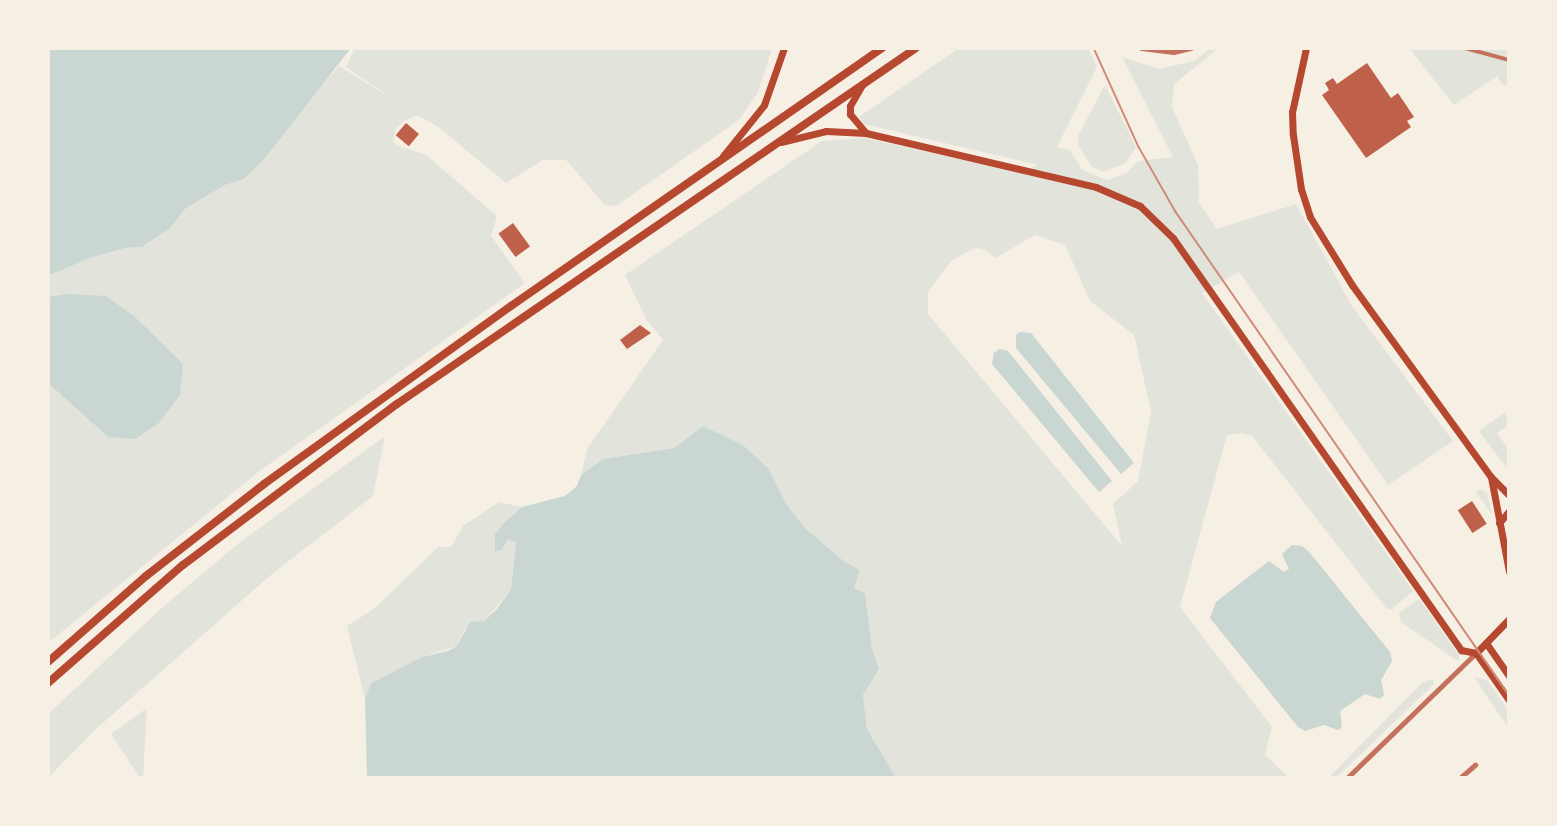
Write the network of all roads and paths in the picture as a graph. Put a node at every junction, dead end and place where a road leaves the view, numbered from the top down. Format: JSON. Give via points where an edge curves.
{"nodes":[{"id":1,"x":784,"y":48,"type":"edge"},
{"id":2,"x":882,"y":48,"type":"edge"},
{"id":3,"x":916,"y":48,"type":"edge"},
{"id":4,"x":1142,"y":48,"type":"edge"},
{"id":5,"x":1192,"y":48,"type":"edge"},
{"id":6,"x":1306,"y":48,"type":"edge"},
{"id":7,"x":1465,"y":48,"type":"edge"},
{"id":8,"x":1509,"y":60,"type":"edge"},
{"id":9,"x":862,"y":85,"type":"junction"},
{"id":10,"x":866,"y":133,"type":"junction"},
{"id":11,"x":779,"y":143,"type":"junction"},
{"id":12,"x":715,"y":165,"type":"junction"},
{"id":13,"x":1491,"y":477,"type":"junction"},
{"id":14,"x":1509,"y":495,"type":"edge"},
{"id":15,"x":1509,"y":511,"type":"edge"},
{"id":16,"x":1499,"y":523,"type":"junction"},
{"id":17,"x":1509,"y":571,"type":"edge"},
{"id":18,"x":1509,"y":619,"type":"edge"},
{"id":19,"x":1486,"y":643,"type":"junction"},
{"id":20,"x":1476,"y":653,"type":"junction"},
{"id":21,"x":48,"y":662,"type":"edge"},
{"id":22,"x":1509,"y":676,"type":"edge"},
{"id":23,"x":48,"y":683,"type":"edge"},
{"id":24,"x":1509,"y":700,"type":"edge"},
{"id":25,"x":1475,"y":765,"type":"dead end"},
{"id":26,"x":1347,"y":778,"type":"edge"},
{"id":27,"x":1460,"y":778,"type":"edge"}],
"edges":[{"from":1,"to":12,"type":"main road","via":[[764,105]]},
{"from":2,"to":12,"type":"main road"},
{"from":3,"to":9,"type":"main road"},
{"from":4,"to":5,"type":"street","via":[[1174,52]]},
{"from":6,"to":13,"type":"main road","via":[[1292,112],[1301,189],[1310,217],[1352,285]]},
{"from":7,"to":8,"type":"street"},
{"from":9,"to":10,"type":"main road","via":[[850,106],[850,114]]},
{"from":9,"to":11,"type":"main road"},
{"from":10,"to":11,"type":"main road","via":[[826,131]]},
{"from":10,"to":20,"type":"main road","via":[[1096,187],[1118,195],[1152,216],[1173,238],[1461,650]]},
{"from":11,"to":23,"type":"main road","via":[[397,404],[272,495],[154,588]]},
{"from":12,"to":21,"type":"main road","via":[[264,484],[146,576]]},
{"from":13,"to":14,"type":"main road"},
{"from":13,"to":16,"type":"main road"},
{"from":15,"to":16,"type":"main road"},
{"from":16,"to":17,"type":"main road"},
{"from":18,"to":19,"type":"main road"},
{"from":19,"to":20,"type":"main road"},
{"from":19,"to":22,"type":"main road"},
{"from":20,"to":24,"type":"main road"},
{"from":20,"to":26,"type":"street"},
{"from":25,"to":27,"type":"street"}]}
